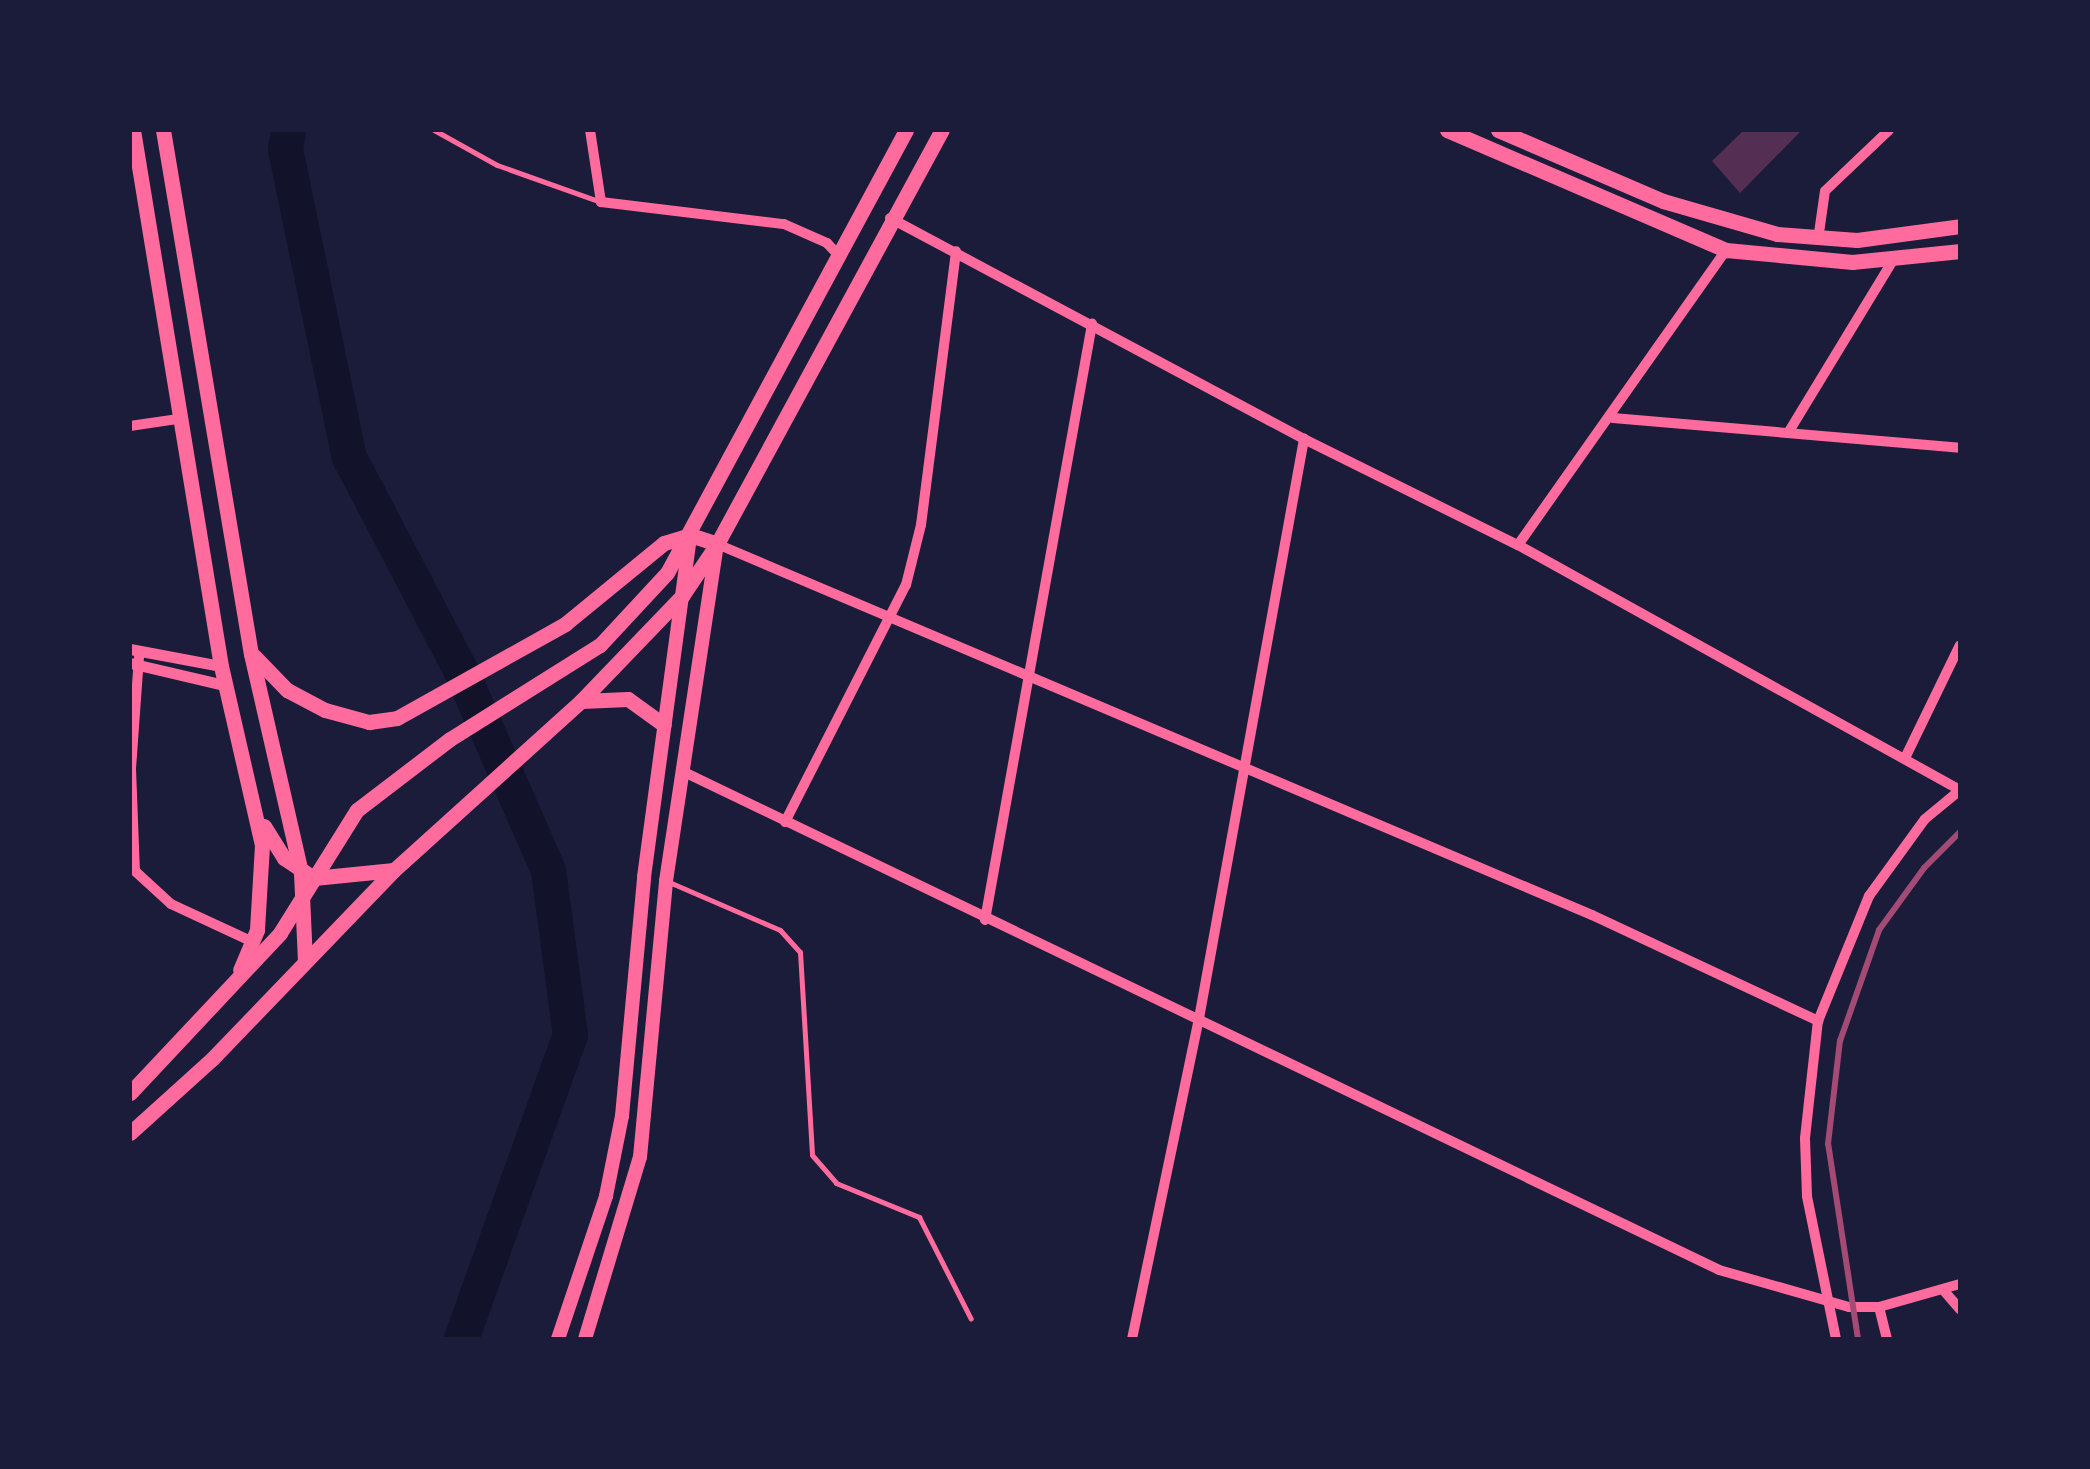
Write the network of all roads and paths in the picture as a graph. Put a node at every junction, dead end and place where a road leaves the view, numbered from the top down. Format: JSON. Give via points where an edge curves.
{"nodes":[{"id":1,"x":133,"y":130,"type":"edge"},
{"id":2,"x":163,"y":130,"type":"edge"},
{"id":3,"x":434,"y":130,"type":"edge"},
{"id":4,"x":590,"y":130,"type":"edge"},
{"id":5,"x":906,"y":130,"type":"edge"},
{"id":6,"x":942,"y":130,"type":"edge"},
{"id":7,"x":1447,"y":130,"type":"edge"},
{"id":8,"x":1498,"y":130,"type":"edge"},
{"id":9,"x":1889,"y":130,"type":"edge"},
{"id":10,"x":600,"y":202,"type":"junction"},
{"id":11,"x":890,"y":218,"type":"junction"},
{"id":12,"x":1960,"y":226,"type":"edge"},
{"id":13,"x":1818,"y":240,"type":"junction"},
{"id":14,"x":1726,"y":250,"type":"junction"},
{"id":15,"x":956,"y":251,"type":"junction"},
{"id":16,"x":1960,"y":251,"type":"edge"},
{"id":17,"x":838,"y":255,"type":"junction"},
{"id":18,"x":1894,"y":259,"type":"junction"},
{"id":19,"x":1092,"y":324,"type":"junction"},
{"id":20,"x":1612,"y":418,"type":"junction"},
{"id":21,"x":178,"y":419,"type":"junction"},
{"id":22,"x":130,"y":426,"type":"edge"},
{"id":23,"x":1788,"y":434,"type":"junction"},
{"id":24,"x":1304,"y":440,"type":"junction"},
{"id":25,"x":1960,"y":448,"type":"edge"},
{"id":26,"x":690,"y":535,"type":"junction"},
{"id":27,"x":717,"y":544,"type":"junction"},
{"id":28,"x":1518,"y":545,"type":"junction"},
{"id":29,"x":682,"y":596,"type":"junction"},
{"id":30,"x":892,"y":618,"type":"junction"},
{"id":31,"x":1960,"y":646,"type":"edge"},
{"id":32,"x":251,"y":654,"type":"junction"},
{"id":33,"x":134,"y":657,"type":"edge"},
{"id":34,"x":221,"y":666,"type":"junction"},
{"id":35,"x":1027,"y":677,"type":"junction"},
{"id":36,"x":224,"y":685,"type":"junction"},
{"id":37,"x":581,"y":702,"type":"junction"},
{"id":38,"x":664,"y":726,"type":"junction"},
{"id":39,"x":1906,"y":756,"type":"junction"},
{"id":40,"x":1243,"y":769,"type":"junction"},
{"id":41,"x":684,"y":772,"type":"junction"},
{"id":42,"x":1960,"y":790,"type":"edge"},
{"id":43,"x":256,"y":809,"type":"junction"},
{"id":44,"x":785,"y":822,"type":"junction"},
{"id":45,"x":394,"y":870,"type":"junction"},
{"id":46,"x":308,"y":875,"type":"junction"},
{"id":47,"x":666,"y":881,"type":"junction"},
{"id":48,"x":304,"y":896,"type":"junction"},
{"id":49,"x":985,"y":920,"type":"junction"},
{"id":50,"x":253,"y":942,"type":"junction"},
{"id":51,"x":305,"y":960,"type":"junction"},
{"id":52,"x":230,"y":989,"type":"junction"},
{"id":53,"x":1818,"y":1021,"type":"junction"},
{"id":54,"x":1198,"y":1024,"type":"junction"},
{"id":55,"x":130,"y":1093,"type":"edge"},
{"id":56,"x":130,"y":1133,"type":"edge"},
{"id":57,"x":1960,"y":1284,"type":"edge"},
{"id":58,"x":1944,"y":1292,"type":"junction"},
{"id":59,"x":1829,"y":1304,"type":"junction"},
{"id":60,"x":1880,"y":1307,"type":"junction"},
{"id":61,"x":1960,"y":1309,"type":"edge"},
{"id":62,"x":971,"y":1319,"type":"dead end"},
{"id":63,"x":558,"y":1339,"type":"edge"},
{"id":64,"x":586,"y":1339,"type":"edge"},
{"id":65,"x":1132,"y":1339,"type":"edge"},
{"id":66,"x":1836,"y":1339,"type":"edge"},
{"id":67,"x":1887,"y":1339,"type":"edge"}],
"edges":[{"from":1,"to":21,"type":"main road"},
{"from":2,"to":32,"type":"main road"},
{"from":3,"to":10,"type":"lane","via":[[497,165]]},
{"from":4,"to":10,"type":"street"},
{"from":5,"to":17,"type":"main road"},
{"from":6,"to":11,"type":"main road"},
{"from":7,"to":14,"type":"main road"},
{"from":8,"to":13,"type":"main road","via":[[1664,201],[1738,225]]},
{"from":9,"to":13,"type":"street","via":[[1825,192]]},
{"from":10,"to":17,"type":"street","via":[[802,228]]},
{"from":11,"to":15,"type":"street"},
{"from":11,"to":27,"type":"main road"},
{"from":12,"to":13,"type":"main road"},
{"from":14,"to":18,"type":"main road","via":[[1810,261]]},
{"from":14,"to":20,"type":"street"},
{"from":15,"to":19,"type":"street"},
{"from":15,"to":30,"type":"street","via":[[921,524]]},
{"from":16,"to":18,"type":"main road"},
{"from":17,"to":26,"type":"main road"},
{"from":18,"to":23,"type":"street"},
{"from":19,"to":24,"type":"street"},
{"from":19,"to":35,"type":"street"},
{"from":20,"to":23,"type":"street"},
{"from":20,"to":28,"type":"street"},
{"from":21,"to":22,"type":"street"},
{"from":21,"to":34,"type":"main road"},
{"from":23,"to":25,"type":"street"},
{"from":24,"to":28,"type":"street"},
{"from":24,"to":40,"type":"street"},
{"from":26,"to":27,"type":"main road"},
{"from":26,"to":29,"type":"main road"},
{"from":26,"to":32,"type":"main road","via":[[664,543],[594,603],[504,660],[428,704],[369,722],[324,710],[287,690]]},
{"from":26,"to":46,"type":"main road","via":[[618,628],[450,739],[357,810]]},
{"from":27,"to":29,"type":"main road"},
{"from":27,"to":30,"type":"street"},
{"from":27,"to":41,"type":"main road"},
{"from":28,"to":39,"type":"street"},
{"from":29,"to":37,"type":"main road"},
{"from":29,"to":38,"type":"main road"},
{"from":30,"to":35,"type":"street"},
{"from":30,"to":44,"type":"street"},
{"from":31,"to":39,"type":"street"},
{"from":32,"to":46,"type":"main road"},
{"from":33,"to":34,"type":"street"},
{"from":33,"to":36,"type":"street"},
{"from":33,"to":50,"type":"street","via":[[135,871],[171,904]]},
{"from":34,"to":36,"type":"main road"},
{"from":35,"to":40,"type":"street"},
{"from":35,"to":49,"type":"street"},
{"from":36,"to":43,"type":"main road"},
{"from":37,"to":38,"type":"main road","via":[[628,699]]},
{"from":37,"to":45,"type":"main road"},
{"from":38,"to":63,"type":"main road","via":[[616,1151]]},
{"from":39,"to":42,"type":"street"},
{"from":40,"to":53,"type":"street","via":[[1592,916]]},
{"from":40,"to":54,"type":"street"},
{"from":41,"to":44,"type":"street"},
{"from":41,"to":47,"type":"main road"},
{"from":42,"to":53,"type":"street","via":[[1925,819],[1869,896]]},
{"from":43,"to":46,"type":"main road","via":[[273,843]]},
{"from":43,"to":50,"type":"main road","via":[[264,880]]},
{"from":44,"to":49,"type":"street"},
{"from":45,"to":46,"type":"main road"},
{"from":45,"to":51,"type":"main road"},
{"from":46,"to":48,"type":"main road"},
{"from":47,"to":62,"type":"lane","via":[[780,930],[800,952],[812,1156],[836,1183],[919,1216]]},
{"from":47,"to":64,"type":"main road","via":[[640,1157]]},
{"from":48,"to":51,"type":"main road"},
{"from":48,"to":52,"type":"main road"},
{"from":49,"to":54,"type":"street"},
{"from":50,"to":52,"type":"main road"},
{"from":51,"to":56,"type":"main road","via":[[212,1060]]},
{"from":52,"to":55,"type":"main road"},
{"from":53,"to":59,"type":"street","via":[[1805,1138],[1807,1196]]},
{"from":54,"to":59,"type":"street","via":[[1719,1270]]},
{"from":54,"to":65,"type":"street"},
{"from":57,"to":58,"type":"street"},
{"from":58,"to":60,"type":"street"},
{"from":58,"to":61,"type":"street"},
{"from":59,"to":60,"type":"street"},
{"from":59,"to":66,"type":"street"},
{"from":60,"to":67,"type":"street"}]}
